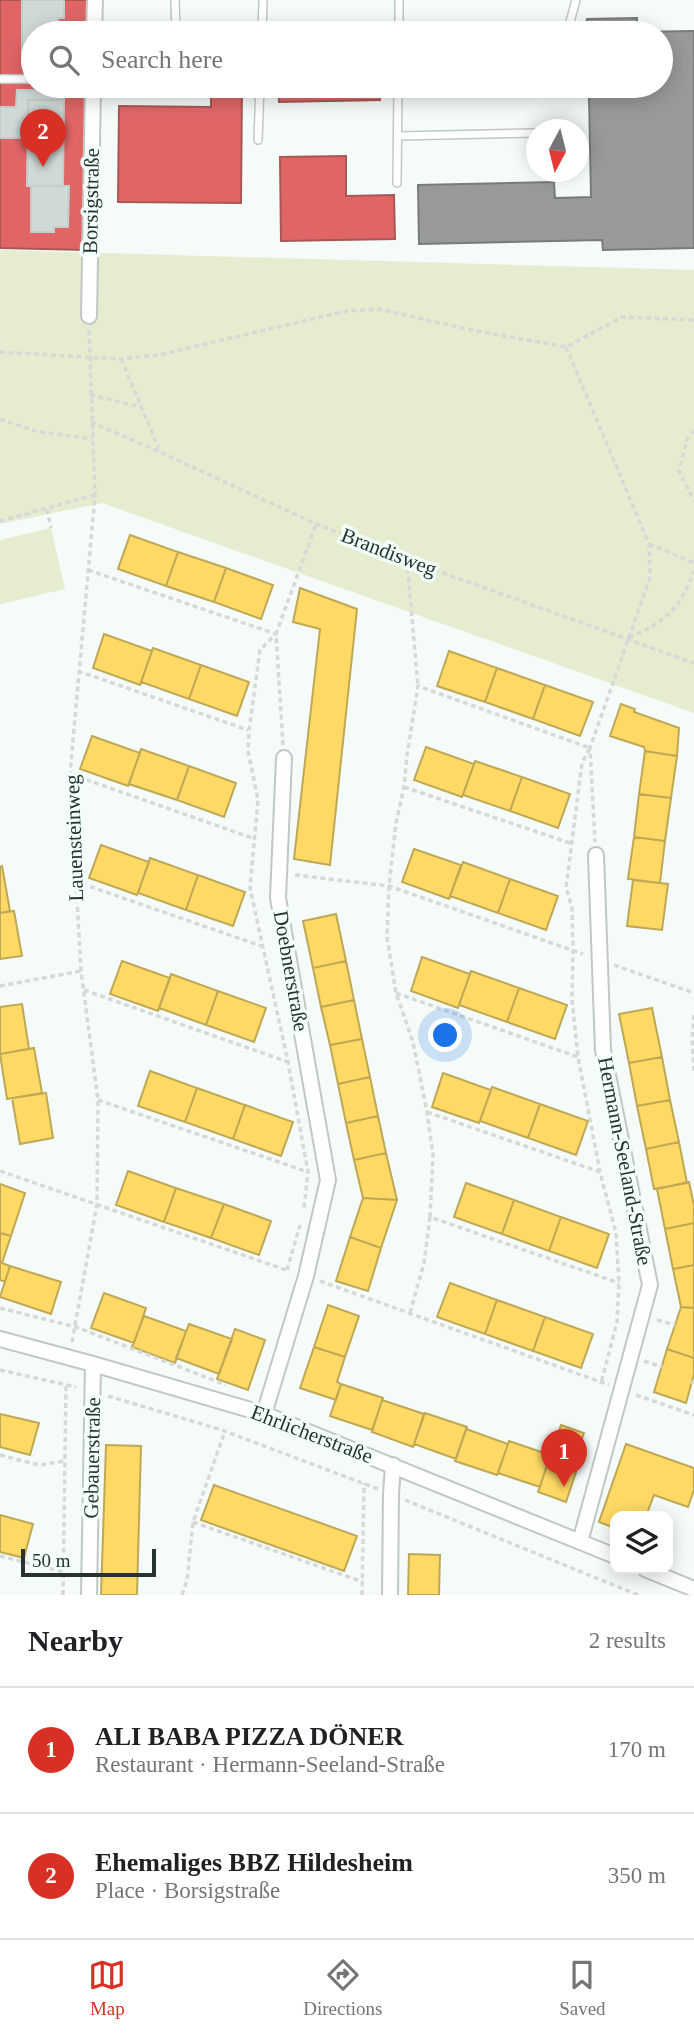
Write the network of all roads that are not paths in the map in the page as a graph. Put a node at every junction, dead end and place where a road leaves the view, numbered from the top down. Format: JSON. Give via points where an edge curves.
{"nodes":[{"id":1,"x":95,"y":0,"type":"edge"},
{"id":2,"x":175,"y":0,"type":"edge"},
{"id":3,"x":263,"y":0,"type":"edge"},
{"id":4,"x":400,"y":0,"type":"edge"},
{"id":5,"x":576,"y":0,"type":"edge"},
{"id":6,"x":94,"y":21,"type":"edge"},
{"id":7,"x":176,"y":21,"type":"edge"},
{"id":8,"x":262,"y":21,"type":"edge"},
{"id":9,"x":399,"y":21,"type":"edge"},
{"id":10,"x":570,"y":21,"type":"edge"},
{"id":11,"x":0,"y":79,"type":"edge"},
{"id":12,"x":21,"y":79,"type":"edge"},
{"id":13,"x":93,"y":98,"type":"edge"},
{"id":14,"x":260,"y":98,"type":"edge"},
{"id":15,"x":398,"y":98,"type":"edge"},
{"id":16,"x":526,"y":133,"type":"edge"},
{"id":17,"x":398,"y":136,"type":"junction"},
{"id":18,"x":258,"y":140,"type":"dead end"},
{"id":19,"x":397,"y":183,"type":"dead end"},
{"id":20,"x":89,"y":316,"type":"road end"},
{"id":21,"x":284,"y":758,"type":"road end"},
{"id":22,"x":596,"y":855,"type":"road end"},
{"id":23,"x":0,"y":1339,"type":"edge"},
{"id":24,"x":93,"y":1364,"type":"junction"},
{"id":25,"x":264,"y":1414,"type":"junction"},
{"id":26,"x":393,"y":1465,"type":"junction"},
{"id":27,"x":580,"y":1542,"type":"junction"},
{"id":28,"x":610,"y":1554,"type":"edge"},
{"id":29,"x":657,"y":1574,"type":"edge"},
{"id":30,"x":694,"y":1589,"type":"edge"},
{"id":31,"x":89,"y":1595,"type":"edge"},
{"id":32,"x":390,"y":1595,"type":"edge"}],
"edges":[{"from":1,"to":6,"type":"street"},
{"from":2,"to":7,"type":"lane"},
{"from":3,"to":8,"type":"lane"},
{"from":4,"to":9,"type":"lane"},
{"from":5,"to":10,"type":"lane"},
{"from":11,"to":12,"type":"lane"},
{"from":13,"to":20,"type":"street","name":"Borsigstraße"},
{"from":14,"to":18,"type":"lane"},
{"from":15,"to":17,"type":"lane"},
{"from":16,"to":17,"type":"lane"},
{"from":17,"to":19,"type":"lane"},
{"from":21,"to":25,"type":"street","name":"Doebnerstraße","via":[[278,898],[328,1180],[306,1276]]},
{"from":22,"to":27,"type":"street","name":"Hermann-Seeland-Straße","via":[[603,1050],[650,1285]]},
{"from":23,"to":24,"type":"street","name":"Ehrlicherstraße"},
{"from":24,"to":25,"type":"street","name":"Ehrlicherstraße"},
{"from":24,"to":31,"type":"street","name":"Gebauerstraße"},
{"from":25,"to":26,"type":"street","name":"Ehrlicherstraße"},
{"from":26,"to":27,"type":"street","name":"Ehrlicherstraße"},
{"from":26,"to":32,"type":"street"},
{"from":27,"to":28,"type":"street","name":"Ehrlicherstraße"},
{"from":29,"to":30,"type":"street"}]}
